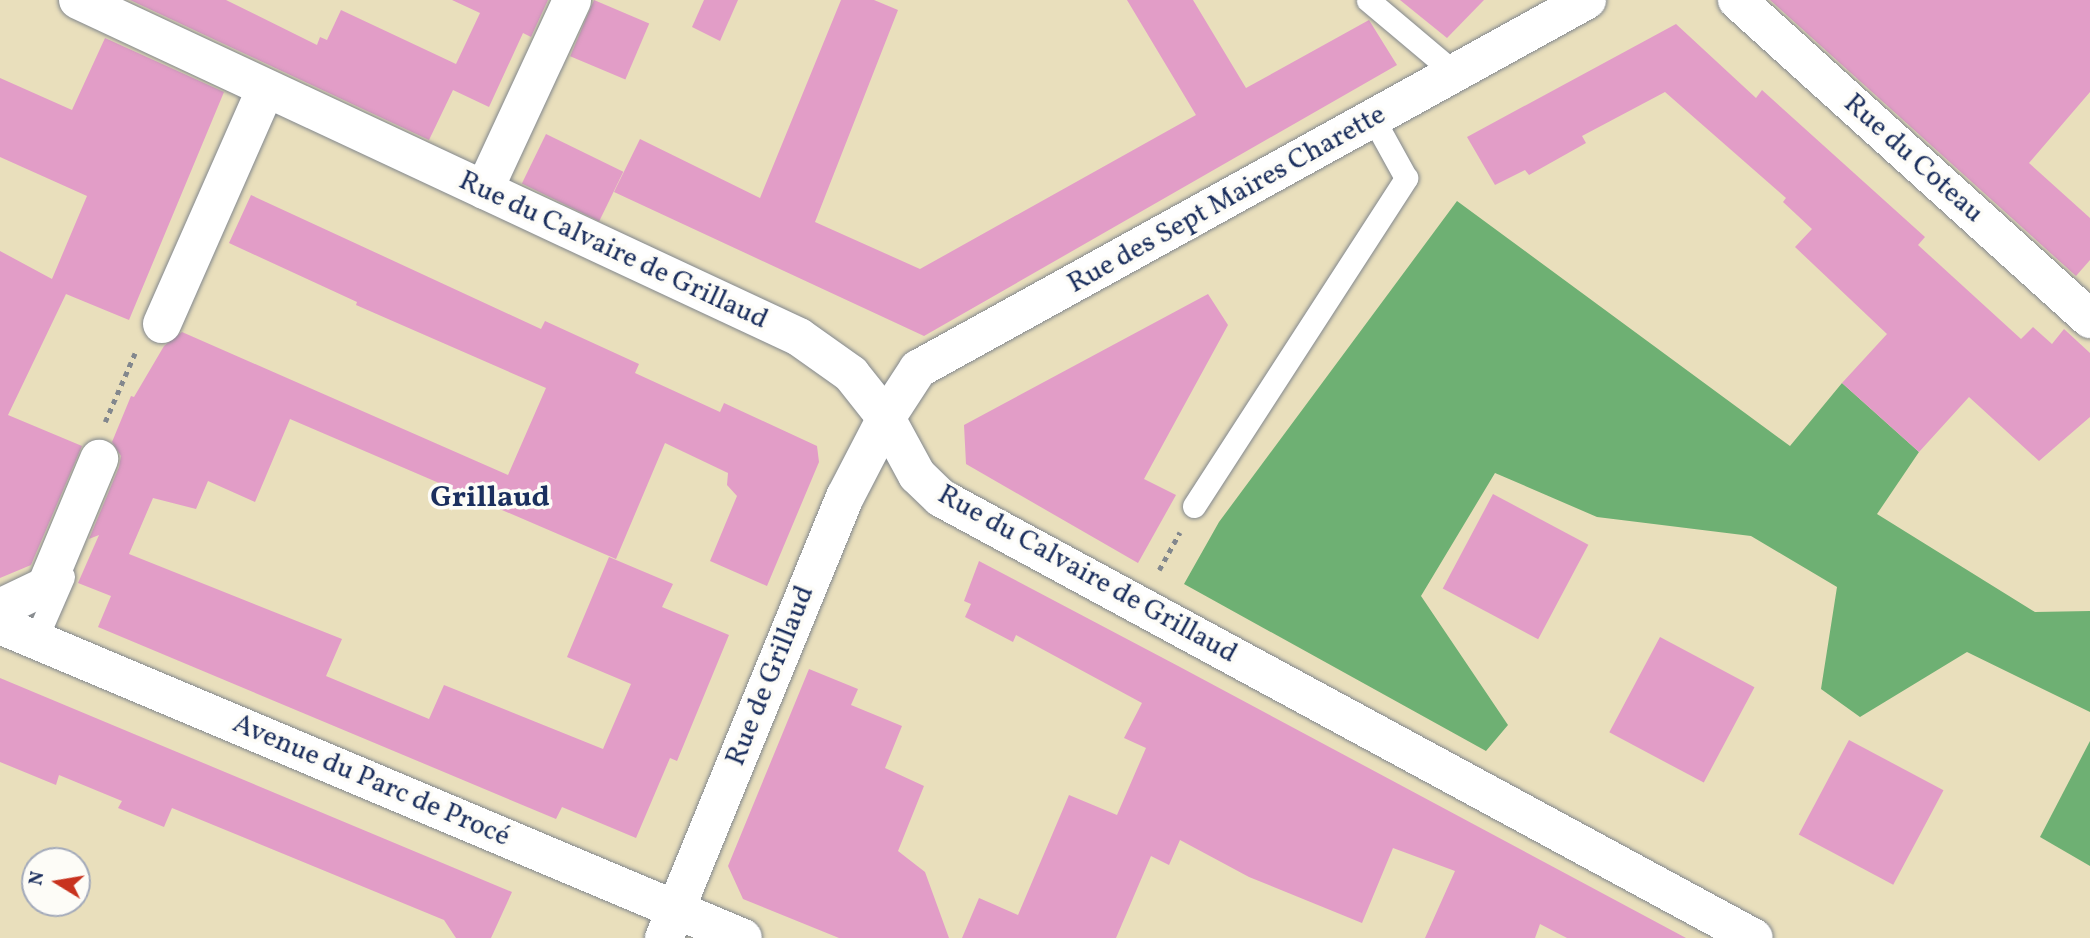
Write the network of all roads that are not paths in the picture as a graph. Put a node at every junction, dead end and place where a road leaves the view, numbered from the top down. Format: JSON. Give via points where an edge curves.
{"nodes":[{"id":1,"x":78,"y":0,"type":"edge"},
{"id":2,"x":572,"y":0,"type":"edge"},
{"id":3,"x":1368,"y":0,"type":"edge"},
{"id":4,"x":1587,"y":0,"type":"edge"},
{"id":5,"x":1737,"y":0,"type":"edge"},
{"id":6,"x":1456,"y":74,"type":"junction"},
{"id":7,"x":265,"y":90,"type":"junction"},
{"id":8,"x":1374,"y":120,"type":"junction"},
{"id":9,"x":484,"y":190,"type":"junction"},
{"id":10,"x":2090,"y":319,"type":"edge"},
{"id":11,"x":162,"y":324,"type":"road end"},
{"id":12,"x":886,"y":418,"type":"junction"},
{"id":13,"x":108,"y":455,"type":"joint"},
{"id":14,"x":1194,"y":506,"type":"road end"},
{"id":15,"x":0,"y":608,"type":"edge"},
{"id":16,"x":0,"y":625,"type":"edge"},
{"id":17,"x":36,"y":639,"type":"junction"},
{"id":18,"x":670,"y":924,"type":"edge"},
{"id":19,"x":743,"y":938,"type":"edge"},
{"id":20,"x":1754,"y":938,"type":"edge"}],
"edges":[{"from":1,"to":7,"type":"street","name":"Rue du Calvaire de Grillaud"},
{"from":2,"to":9,"type":"street"},
{"from":3,"to":6,"type":"lane"},
{"from":4,"to":6,"type":"street","name":"Rue des Sept Maires Charette"},
{"from":5,"to":10,"type":"street","name":"Rue du Coteau"},
{"from":6,"to":8,"type":"street","name":"Rue des Sept Maires Charette"},
{"from":7,"to":9,"type":"street","name":"Rue du Calvaire de Grillaud"},
{"from":7,"to":11,"type":"street"},
{"from":8,"to":12,"type":"street","name":"Rue des Sept Maires Charette","via":[[918,369]]},
{"from":8,"to":14,"type":"lane","via":[[1406,178]]},
{"from":9,"to":12,"type":"street","name":"Rue du Calvaire de Grillaud","via":[[799,337],[851,374]]},
{"from":12,"to":18,"type":"street","name":"Rue de Grillaud","via":[[845,497]]},
{"from":12,"to":20,"type":"street","name":"Rue du Calvaire de Grillaud","via":[[917,475],[941,498]]},
{"from":13,"to":15,"type":"street","via":[[46,586]]},
{"from":13,"to":17,"type":"lane"},
{"from":16,"to":17,"type":"street","name":"Avenue du Parc de Procé"},
{"from":17,"to":18,"type":"street","name":"Avenue du Parc de Procé"},
{"from":18,"to":19,"type":"street","name":"Avenue du Parc de Procé"}]}
